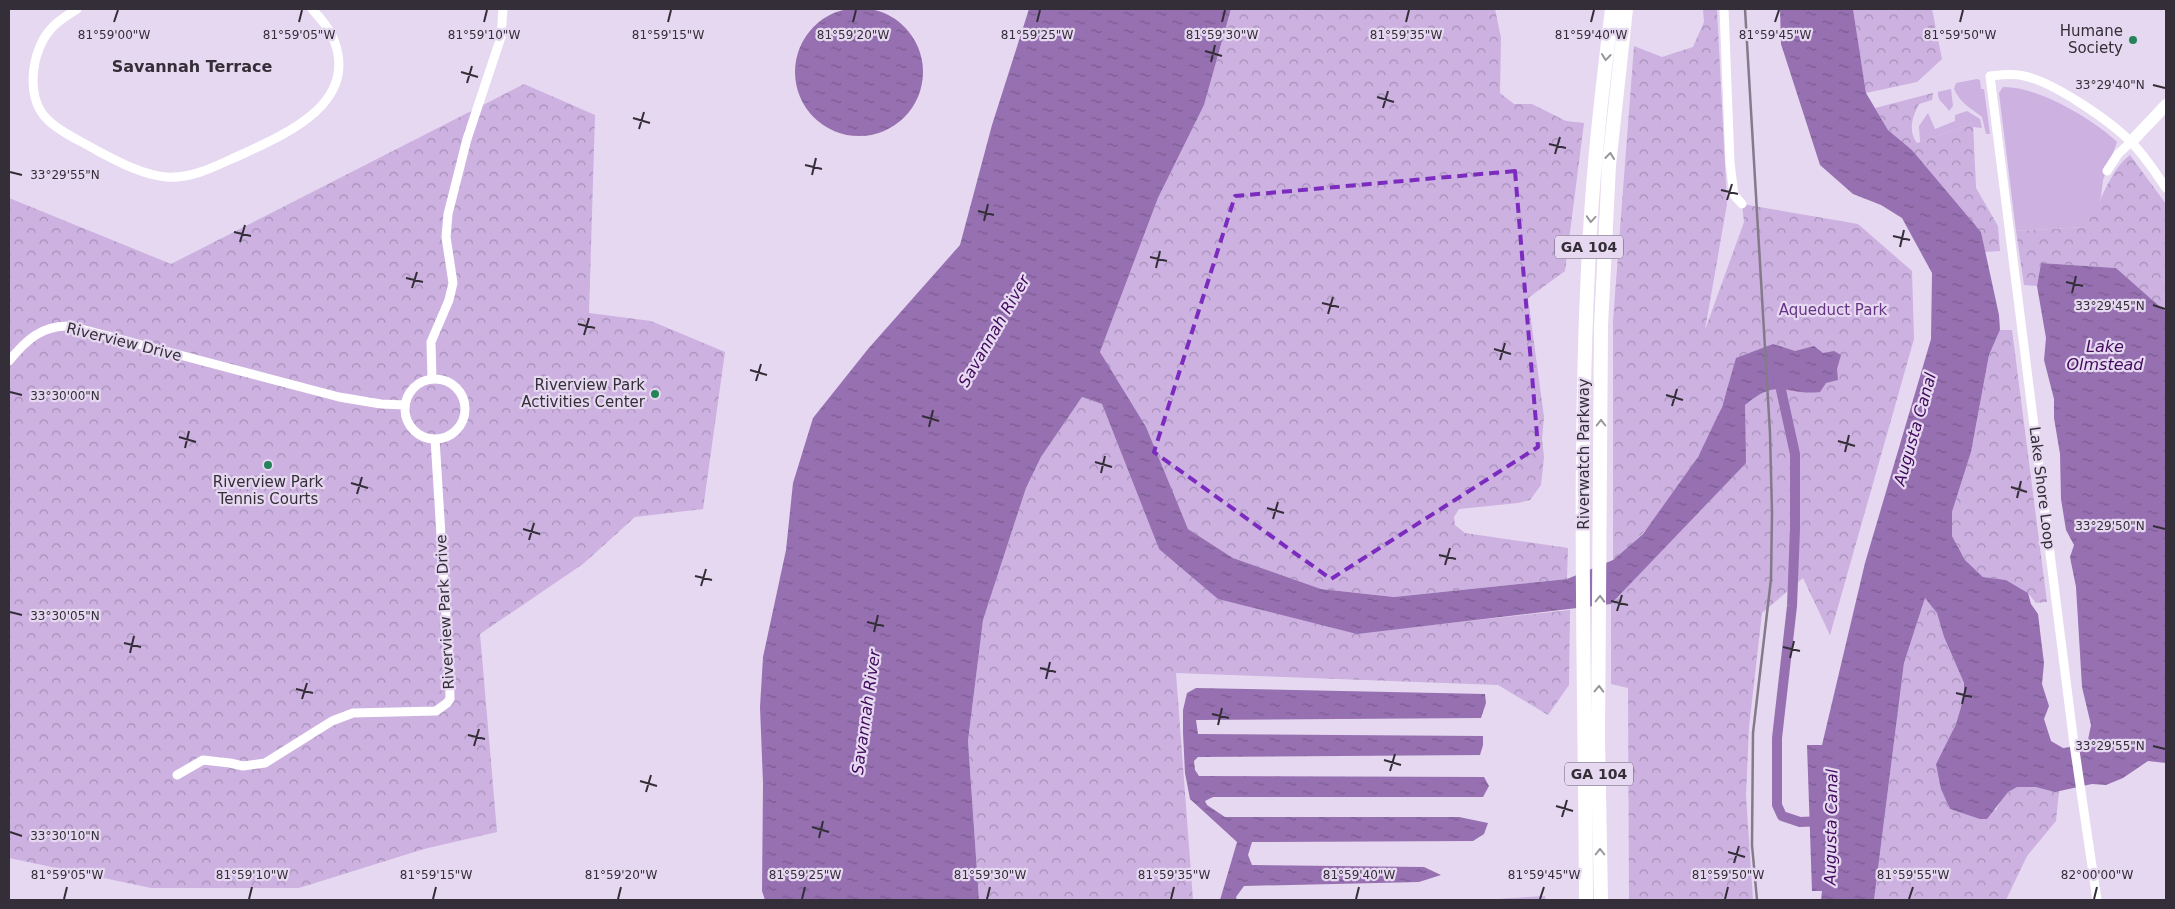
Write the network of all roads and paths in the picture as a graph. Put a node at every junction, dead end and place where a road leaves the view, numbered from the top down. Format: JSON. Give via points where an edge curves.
{"nodes":[{"id":1,"x":77,"y":9,"type":"edge"},
{"id":2,"x":312,"y":9,"type":"edge"},
{"id":3,"x":503,"y":9,"type":"edge"},
{"id":4,"x":1612,"y":9,"type":"edge"},
{"id":5,"x":1626,"y":9,"type":"edge"},
{"id":6,"x":1724,"y":9,"type":"edge"},
{"id":7,"x":2166,"y":105,"type":"edge"},
{"id":8,"x":2131,"y":142,"type":"junction"},
{"id":9,"x":2107,"y":171,"type":"dead end"},
{"id":10,"x":2166,"y":188,"type":"edge"},
{"id":11,"x":1742,"y":204,"type":"dead end"},
{"id":12,"x":9,"y":361,"type":"edge"},
{"id":13,"x":432,"y":379,"type":"junction"},
{"id":14,"x":405,"y":405,"type":"junction"},
{"id":15,"x":435,"y":439,"type":"junction"},
{"id":16,"x":177,"y":775,"type":"dead end"},
{"id":17,"x":1586,"y":900,"type":"edge"},
{"id":18,"x":1601,"y":900,"type":"edge"},
{"id":19,"x":2097,"y":900,"type":"edge"}],
"edges":[{"from":1,"to":2,"type":"street","via":[[56,24],[40,46],[33,83],[39,108],[49,121],[115,160],[150,174],[177,177],[209,169],[273,140],[308,119],[322,106],[333,90],[339,60],[332,34]]},
{"from":3,"to":13,"type":"street","via":[[501,38],[467,139],[448,214],[446,237],[453,283],[431,342]]},
{"from":4,"to":17,"type":"main road","name":"Riverwatch Parkway","number":"GA 104","one_way":true,"via":[[1590,231],[1585,353]]},
{"from":18,"to":5,"type":"main road","name":"Riverwatch Parkway","number":"GA 104","one_way":true,"via":[[1601,326],[1609,165]]},
{"from":6,"to":11,"type":"street","via":[[1730,164],[1734,195]]},
{"from":7,"to":8,"type":"street"},
{"from":8,"to":9,"type":"street"},
{"from":8,"to":10,"type":"street"},
{"from":8,"to":19,"type":"street","name":"Lake Shore Loop","via":[[2050,86],[2017,74],[1990,76],[2074,744]]},
{"from":12,"to":14,"type":"street","name":"Riverview Drive","via":[[35,334],[52,327],[70,326],[339,398]]},
{"from":13,"to":14,"type":"street","via":[[414,387]]},
{"from":13,"to":15,"type":"street","via":[[442,379],[459,389],[466,408],[460,426],[453,433]]},
{"from":14,"to":15,"type":"street","via":[[413,428],[425,437]]},
{"from":15,"to":16,"type":"street","name":"Riverview Park Drive","via":[[449,663],[450,699],[447,703],[436,711],[353,713],[332,721],[265,763],[243,766],[203,760]]}]}
